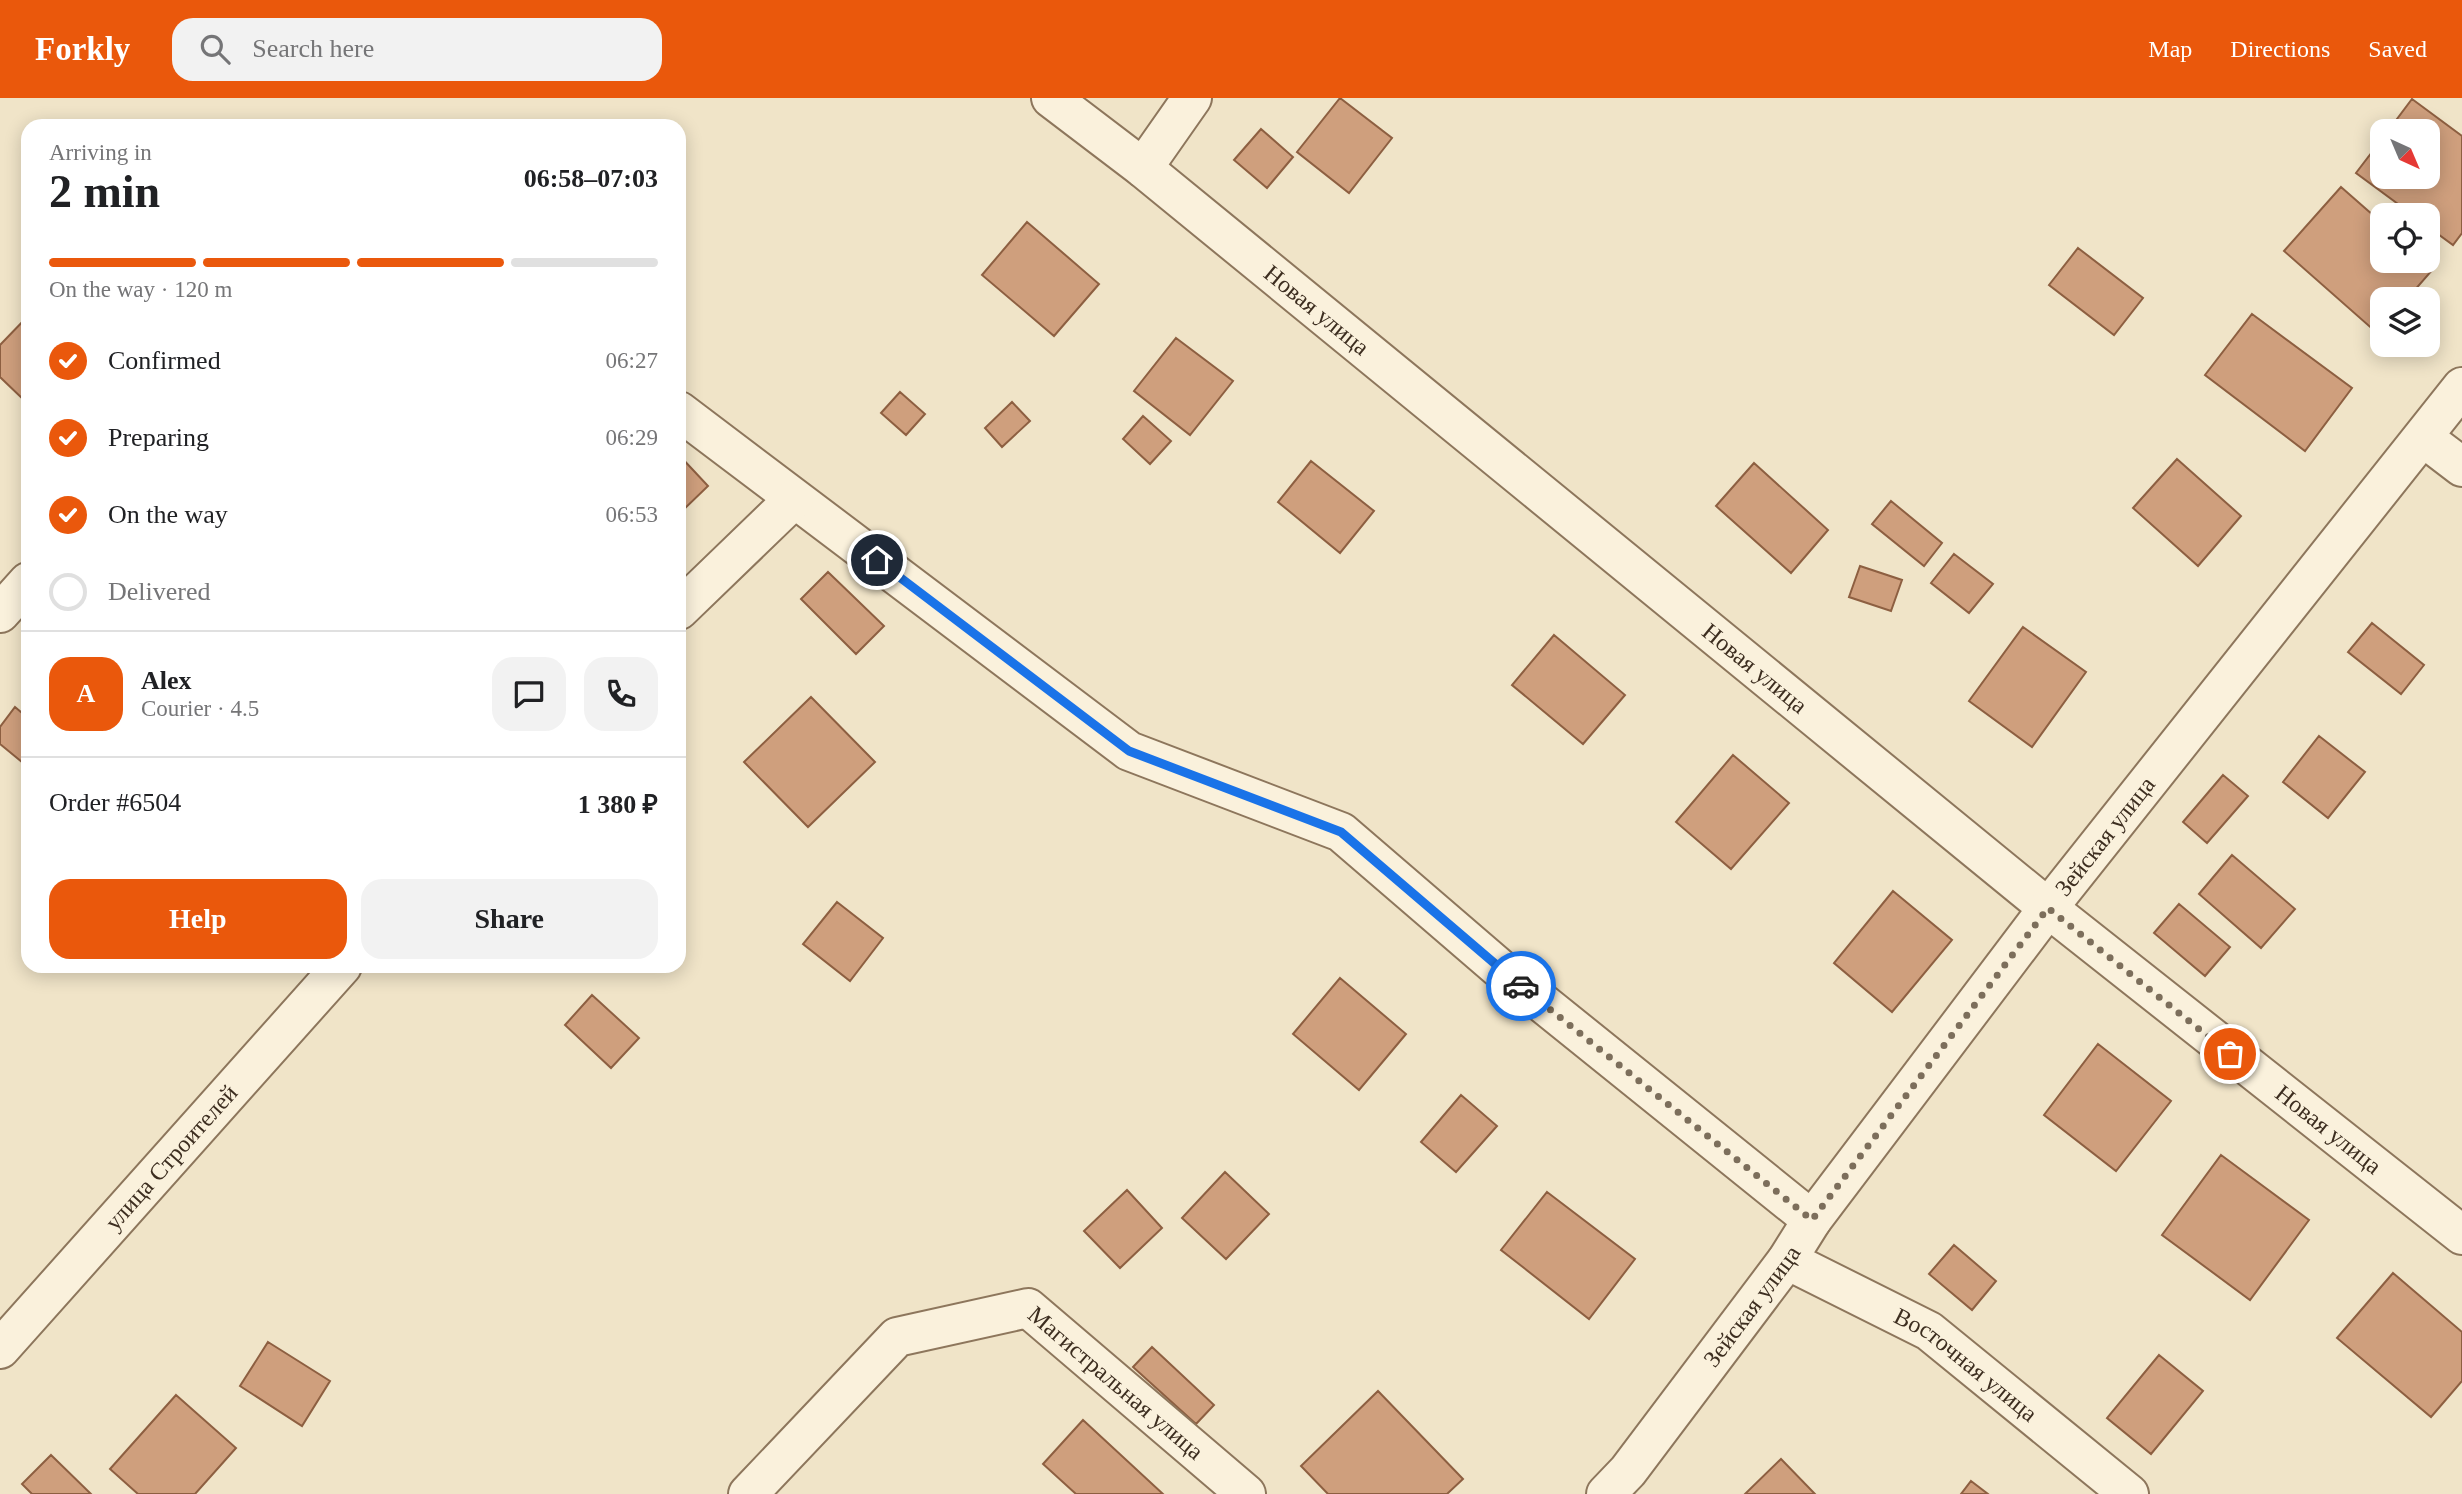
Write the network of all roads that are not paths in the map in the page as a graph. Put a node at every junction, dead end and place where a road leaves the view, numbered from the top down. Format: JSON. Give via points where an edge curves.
{"nodes":[{"id":1,"x":1051,"y":98,"type":"edge"},
{"id":2,"x":1192,"y":98,"type":"edge"},
{"id":3,"x":1143,"y":168,"type":"junction"},
{"id":4,"x":2462,"y":387,"type":"edge"},
{"id":5,"x":686,"y":416,"type":"edge"},
{"id":6,"x":2424,"y":438,"type":"junction"},
{"id":7,"x":2462,"y":467,"type":"edge"},
{"id":8,"x":794,"y":499,"type":"junction"},
{"id":9,"x":21,"y":590,"type":"edge"},
{"id":10,"x":686,"y":603,"type":"edge"},
{"id":11,"x":0,"y":613,"type":"edge"},
{"id":12,"x":2048,"y":908,"type":"junction"},
{"id":13,"x":336,"y":973,"type":"edge"},
{"id":14,"x":1812,"y":1220,"type":"junction"},
{"id":15,"x":2462,"y":1235,"type":"edge"},
{"id":16,"x":1787,"y":1260,"type":"junction"},
{"id":17,"x":0,"y":1349,"type":"edge"},
{"id":18,"x":748,"y":1494,"type":"edge"},
{"id":19,"x":1246,"y":1494,"type":"edge"},
{"id":20,"x":1606,"y":1494,"type":"edge"},
{"id":21,"x":2129,"y":1494,"type":"edge"}],
"edges":[{"from":1,"to":3,"type":"street","name":"Новая улица"},
{"from":2,"to":3,"type":"street"},
{"from":3,"to":12,"type":"street","name":"Новая улица"},
{"from":4,"to":6,"type":"street","name":"Зейская улица"},
{"from":5,"to":8,"type":"street"},
{"from":6,"to":7,"type":"street"},
{"from":6,"to":12,"type":"street","name":"Зейская улица"},
{"from":8,"to":10,"type":"street"},
{"from":8,"to":14,"type":"street","via":[[1129,751],[1341,832],[1499,968]]},
{"from":9,"to":11,"type":"street"},
{"from":12,"to":14,"type":"street","name":"Зейская улица"},
{"from":12,"to":15,"type":"street","name":"Новая улица"},
{"from":13,"to":17,"type":"street","name":"улица Строителей"},
{"from":14,"to":16,"type":"street","name":"Зейская улица"},
{"from":16,"to":20,"type":"street","name":"Зейская улица"},
{"from":16,"to":21,"type":"street","name":"Восточная улица","via":[[1929,1331]]},
{"from":18,"to":19,"type":"street","name":"Магистральная улица","via":[[897,1337],[1028,1308]]}]}
